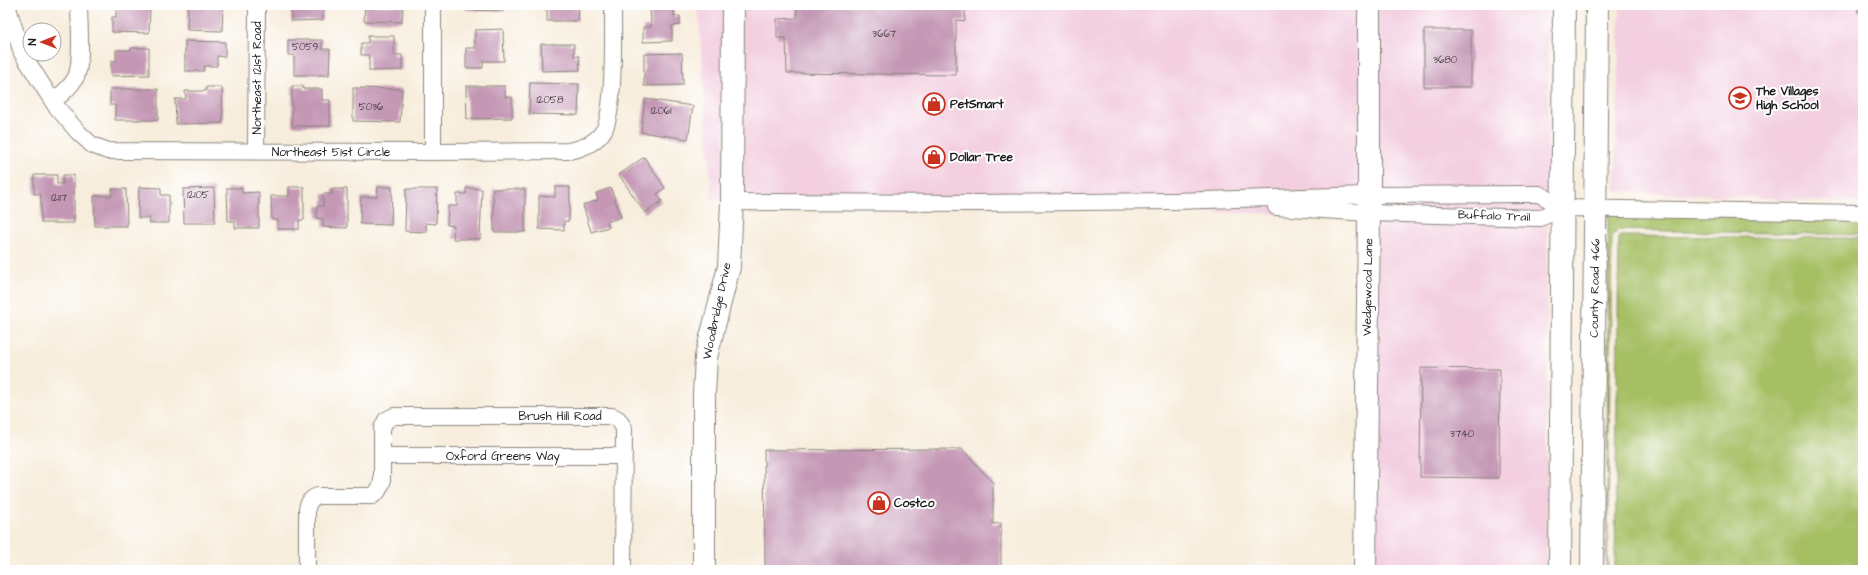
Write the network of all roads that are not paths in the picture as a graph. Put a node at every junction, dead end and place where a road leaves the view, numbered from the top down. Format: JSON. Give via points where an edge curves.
{"nodes":[{"id":1,"x":7,"y":5,"type":"edge"},
{"id":2,"x":79,"y":5,"type":"edge"},
{"id":3,"x":257,"y":5,"type":"edge"},
{"id":4,"x":433,"y":5,"type":"edge"},
{"id":5,"x":613,"y":5,"type":"edge"},
{"id":6,"x":733,"y":5,"type":"edge"},
{"id":7,"x":1369,"y":5,"type":"edge"},
{"id":8,"x":1564,"y":5,"type":"edge"},
{"id":9,"x":1597,"y":5,"type":"edge"},
{"id":10,"x":52,"y":101,"type":"junction"},
{"id":11,"x":256,"y":151,"type":"junction"},
{"id":12,"x":433,"y":152,"type":"junction"},
{"id":13,"x":732,"y":202,"type":"junction"},
{"id":14,"x":1369,"y":204,"type":"junction"},
{"id":15,"x":1564,"y":208,"type":"junction"},
{"id":16,"x":1596,"y":209,"type":"junction"},
{"id":17,"x":1863,"y":213,"type":"edge"},
{"id":18,"x":382,"y":456,"type":"junction"},
{"id":19,"x":624,"y":456,"type":"junction"},
{"id":20,"x":307,"y":570,"type":"edge"},
{"id":21,"x":623,"y":570,"type":"edge"},
{"id":22,"x":704,"y":570,"type":"edge"},
{"id":23,"x":1365,"y":570,"type":"edge"},
{"id":24,"x":1560,"y":570,"type":"edge"},
{"id":25,"x":1592,"y":570,"type":"edge"}],
"edges":[{"from":1,"to":10,"type":"street","name":"Northeast 51st Circle","via":[[22,53]]},
{"from":2,"to":10,"type":"street","via":[[80,50],[76,76],[66,92]]},
{"from":3,"to":11,"type":"street","name":"Northeast 121st Road"},
{"from":4,"to":12,"type":"street"},
{"from":5,"to":12,"type":"street","name":"Northeast 51st Circle","via":[[608,119],[604,131],[594,140],[582,149],[568,151]]},
{"from":6,"to":13,"type":"main road","name":"Woodbridge Drive"},
{"from":7,"to":14,"type":"main road","name":"Wedgewood Lane"},
{"from":8,"to":15,"type":"main road"},
{"from":9,"to":16,"type":"main road","name":"County Road 466"},
{"from":10,"to":11,"type":"street","name":"Northeast 51st Circle","via":[[92,145],[108,151]]},
{"from":11,"to":12,"type":"street","name":"Northeast 51st Circle"},
{"from":13,"to":14,"type":"street","name":"Buffalo Trail","via":[[1174,201]]},
{"from":13,"to":22,"type":"main road","name":"Woodbridge Drive","via":[[729,267],[706,357]]},
{"from":14,"to":15,"type":"street","name":"Buffalo Trail","via":[[1540,218]]},
{"from":14,"to":15,"type":"street","name":"Buffalo Trail","via":[[1539,194]]},
{"from":14,"to":23,"type":"main road","name":"Wedgewood Lane"},
{"from":15,"to":16,"type":"street"},
{"from":15,"to":24,"type":"main road"},
{"from":16,"to":17,"type":"street"},
{"from":16,"to":25,"type":"main road","name":"County Road 466"},
{"from":18,"to":19,"type":"street","name":"Oxford Greens Way"},
{"from":18,"to":19,"type":"street","name":"Brush Hill Road","via":[[382,425],[394,416],[612,416],[618,418],[624,428]]},
{"from":18,"to":20,"type":"street","via":[[381,486],[374,495],[319,496],[309,503]]},
{"from":19,"to":21,"type":"street","name":"Brush Hill Road"}]}
